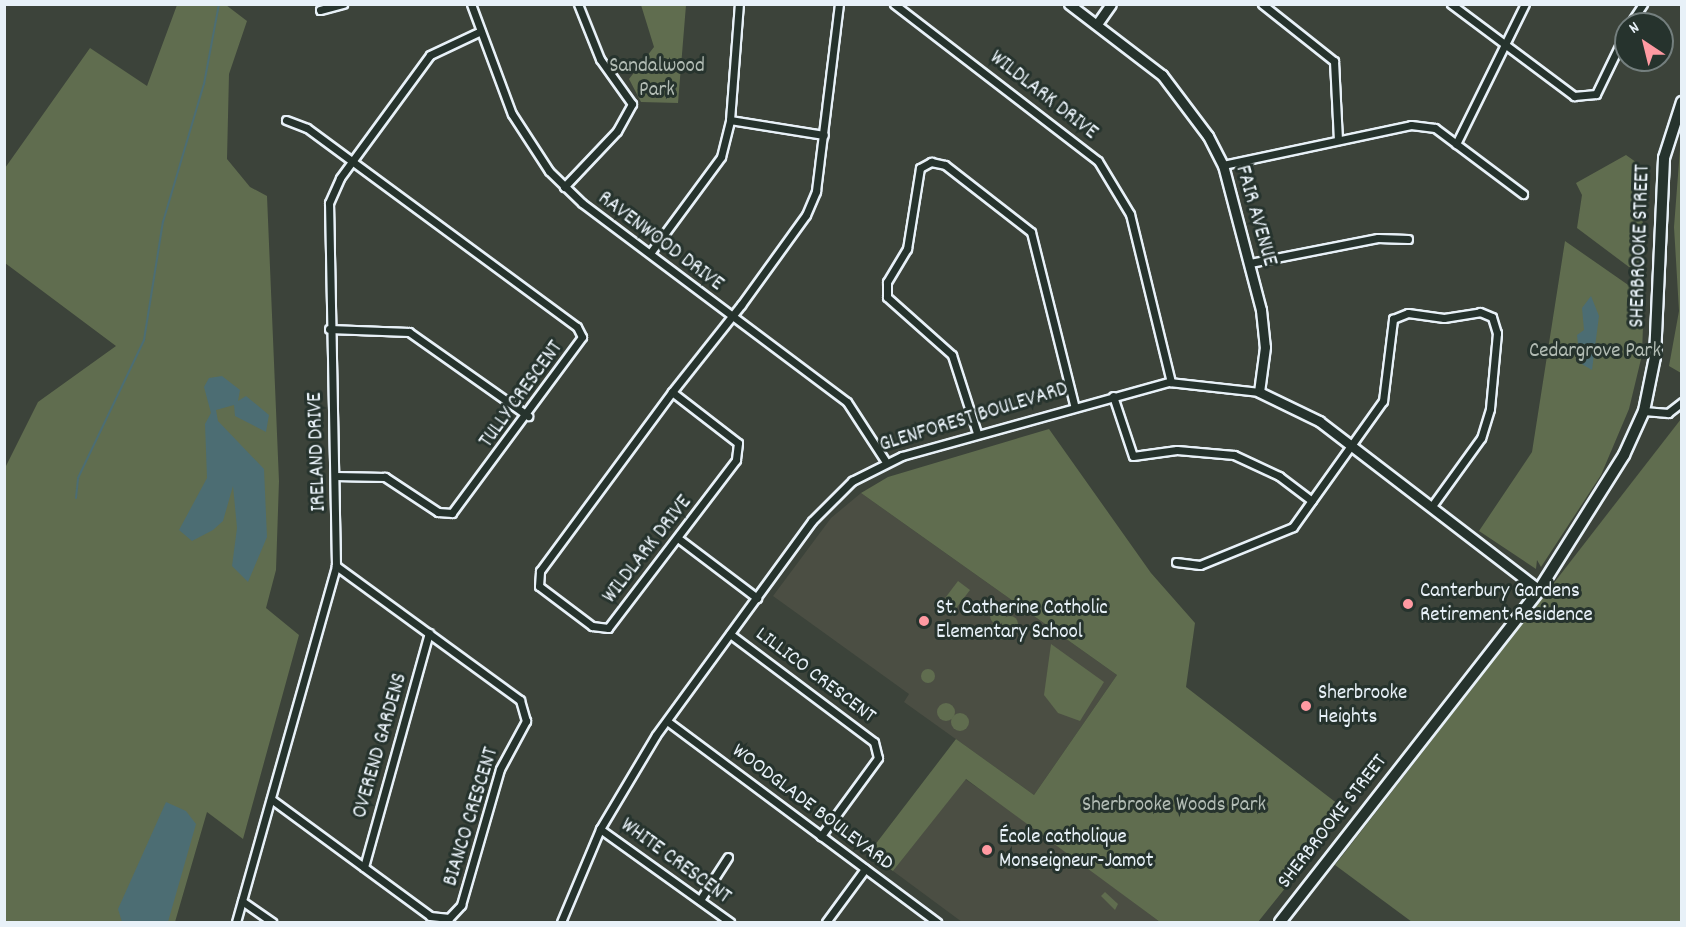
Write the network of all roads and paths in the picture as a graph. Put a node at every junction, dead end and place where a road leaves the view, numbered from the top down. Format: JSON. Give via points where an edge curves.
{"nodes":[{"id":1,"x":344,"y":4,"type":"edge"},
{"id":2,"x":471,"y":4,"type":"edge"},
{"id":3,"x":578,"y":4,"type":"edge"},
{"id":4,"x":739,"y":4,"type":"edge"},
{"id":5,"x":839,"y":4,"type":"edge"},
{"id":6,"x":894,"y":4,"type":"edge"},
{"id":7,"x":1069,"y":4,"type":"edge"},
{"id":8,"x":1111,"y":4,"type":"edge"},
{"id":9,"x":1262,"y":4,"type":"edge"},
{"id":10,"x":1451,"y":4,"type":"edge"},
{"id":11,"x":1525,"y":4,"type":"edge"},
{"id":12,"x":320,"y":10,"type":"dead end"},
{"id":13,"x":1097,"y":24,"type":"junction"},
{"id":14,"x":481,"y":31,"type":"junction"},
{"id":15,"x":1505,"y":44,"type":"junction"},
{"id":16,"x":1614,"y":57,"type":"edge"},
{"id":17,"x":1682,"y":102,"type":"edge"},
{"id":18,"x":285,"y":120,"type":"dead end"},
{"id":19,"x":730,"y":120,"type":"junction"},
{"id":20,"x":824,"y":135,"type":"junction"},
{"id":21,"x":1338,"y":139,"type":"junction"},
{"id":22,"x":1456,"y":144,"type":"junction"},
{"id":23,"x":351,"y":161,"type":"junction"},
{"id":24,"x":1223,"y":165,"type":"junction"},
{"id":25,"x":564,"y":187,"type":"junction"},
{"id":26,"x":1523,"y":194,"type":"dead end"},
{"id":27,"x":1408,"y":239,"type":"dead end"},
{"id":28,"x":651,"y":252,"type":"junction"},
{"id":29,"x":1250,"y":262,"type":"junction"},
{"id":30,"x":732,"y":317,"type":"junction"},
{"id":31,"x":329,"y":329,"type":"junction"},
{"id":32,"x":1171,"y":382,"type":"junction"},
{"id":33,"x":672,"y":392,"type":"junction"},
{"id":34,"x":1259,"y":392,"type":"junction"},
{"id":35,"x":1113,"y":396,"type":"junction"},
{"id":36,"x":1682,"y":402,"type":"edge"},
{"id":37,"x":1074,"y":405,"type":"junction"},
{"id":38,"x":1644,"y":411,"type":"junction"},
{"id":39,"x":528,"y":416,"type":"junction"},
{"id":40,"x":977,"y":433,"type":"junction"},
{"id":41,"x":1354,"y":447,"type":"junction"},
{"id":42,"x":886,"y":462,"type":"junction"},
{"id":43,"x":335,"y":476,"type":"junction"},
{"id":44,"x":1312,"y":501,"type":"junction"},
{"id":45,"x":1432,"y":506,"type":"junction"},
{"id":46,"x":679,"y":539,"type":"junction"},
{"id":47,"x":1176,"y":562,"type":"dead end"},
{"id":48,"x":336,"y":566,"type":"junction"},
{"id":49,"x":1539,"y":590,"type":"junction"},
{"id":50,"x":757,"y":598,"type":"junction"},
{"id":51,"x":429,"y":633,"type":"junction"},
{"id":52,"x":730,"y":633,"type":"junction"},
{"id":53,"x":667,"y":721,"type":"junction"},
{"id":54,"x":271,"y":799,"type":"junction"},
{"id":55,"x":600,"y":829,"type":"junction"},
{"id":56,"x":821,"y":836,"type":"junction"},
{"id":57,"x":728,"y":857,"type":"dead end"},
{"id":58,"x":364,"y":867,"type":"junction"},
{"id":59,"x":865,"y":869,"type":"junction"},
{"id":60,"x":700,"y":900,"type":"junction"},
{"id":61,"x":242,"y":901,"type":"junction"},
{"id":62,"x":236,"y":922,"type":"edge"},
{"id":63,"x":272,"y":922,"type":"edge"},
{"id":64,"x":561,"y":922,"type":"edge"},
{"id":65,"x":730,"y":922,"type":"edge"},
{"id":66,"x":826,"y":922,"type":"edge"},
{"id":67,"x":938,"y":922,"type":"edge"},
{"id":68,"x":1280,"y":922,"type":"edge"}],
"edges":[{"from":1,"to":12,"type":"street"},
{"from":2,"to":14,"type":"street","name":"RAVENWOOD DRIVE"},
{"from":3,"to":25,"type":"street","via":[[600,59],[632,104],[618,131]]},
{"from":4,"to":19,"type":"street"},
{"from":5,"to":20,"type":"street","name":"WILDLARK DRIVE"},
{"from":6,"to":32,"type":"street","name":"WILDLARK DRIVE","via":[[1098,161],[1130,214]]},
{"from":7,"to":13,"type":"street","name":"FAIR AVENUE"},
{"from":8,"to":13,"type":"street"},
{"from":9,"to":21,"type":"street","via":[[1334,61]]},
{"from":10,"to":15,"type":"street"},
{"from":11,"to":15,"type":"street"},
{"from":13,"to":24,"type":"street","name":"FAIR AVENUE","via":[[1162,75],[1197,120]]},
{"from":14,"to":23,"type":"street","name":"IRELAND DRIVE","via":[[430,55]]},
{"from":14,"to":25,"type":"street","name":"RAVENWOOD DRIVE","via":[[518,125]]},
{"from":15,"to":16,"type":"street","via":[[1574,96],[1596,94]]},
{"from":15,"to":22,"type":"street"},
{"from":17,"to":38,"type":"main road","name":"SHERBROOKE STREET","via":[[1664,158],[1661,306]]},
{"from":18,"to":23,"type":"street","via":[[307,128]]},
{"from":19,"to":20,"type":"street"},
{"from":19,"to":28,"type":"street","via":[[721,157]]},
{"from":20,"to":30,"type":"street","name":"WILDLARK DRIVE","via":[[816,191],[806,215]]},
{"from":21,"to":22,"type":"street","via":[[1411,125],[1435,128]]},
{"from":21,"to":24,"type":"street"},
{"from":22,"to":26,"type":"street"},
{"from":23,"to":31,"type":"street","name":"IRELAND DRIVE","via":[[334,188],[326,216]]},
{"from":23,"to":39,"type":"street","name":"TULLY CRESCENT","via":[[580,331],[576,350]]},
{"from":24,"to":29,"type":"street","name":"FAIR AVENUE"},
{"from":25,"to":28,"type":"street","name":"RAVENWOOD DRIVE"},
{"from":27,"to":29,"type":"street","via":[[1378,238]]},
{"from":28,"to":30,"type":"street","name":"RAVENWOOD DRIVE"},
{"from":29,"to":34,"type":"street","name":"FAIR AVENUE","via":[[1265,348]]},
{"from":30,"to":33,"type":"street","name":"WILDLARK DRIVE"},
{"from":30,"to":42,"type":"street","name":"RAVENWOOD DRIVE","via":[[847,402]]},
{"from":31,"to":39,"type":"street","via":[[409,332]]},
{"from":31,"to":43,"type":"street","name":"IRELAND DRIVE"},
{"from":32,"to":34,"type":"street","name":"GLENFOREST BOULEVARD"},
{"from":32,"to":35,"type":"street","name":"GLENFOREST BOULEVARD"},
{"from":33,"to":46,"type":"street","name":"WILDLARK DRIVE","via":[[738,442],[735,460]]},
{"from":33,"to":46,"type":"street","name":"WILDLARK DRIVE","via":[[544,565],[539,586],[592,626],[608,628]]},
{"from":34,"to":41,"type":"street","name":"GLENFOREST BOULEVARD","via":[[1308,415]]},
{"from":35,"to":37,"type":"street","name":"GLENFOREST BOULEVARD"},
{"from":35,"to":44,"type":"street","via":[[1133,456],[1177,450],[1234,455],[1279,476]]},
{"from":36,"to":38,"type":"street","via":[[1668,414]]},
{"from":37,"to":40,"type":"street","name":"GLENFOREST BOULEVARD"},
{"from":37,"to":40,"type":"street","via":[[1030,232],[945,165],[931,162],[920,168],[907,249],[887,282],[887,297],[952,355]]},
{"from":38,"to":49,"type":"main road","name":"SHERBROOKE STREET","via":[[1600,501]]},
{"from":39,"to":43,"type":"street","name":"TULLY CRESCENT","via":[[452,513],[438,512],[385,477]]},
{"from":40,"to":42,"type":"street","name":"GLENFOREST BOULEVARD"},
{"from":41,"to":44,"type":"street"},
{"from":41,"to":45,"type":"street","name":"GLENFOREST BOULEVARD"},
{"from":41,"to":45,"type":"street","via":[[1383,400],[1393,319],[1408,313],[1444,318],[1480,312],[1492,317],[1497,333],[1494,372],[1481,438]]},
{"from":42,"to":50,"type":"street","name":"GLENFOREST BOULEVARD","via":[[824,506]]},
{"from":43,"to":48,"type":"street","name":"IRELAND DRIVE"},
{"from":44,"to":47,"type":"street","via":[[1282,535],[1200,566]]},
{"from":45,"to":49,"type":"street","name":"GLENFOREST BOULEVARD"},
{"from":46,"to":50,"type":"street"},
{"from":48,"to":51,"type":"street","name":"BIANCO CRESCENT"},
{"from":48,"to":54,"type":"street","name":"IRELAND DRIVE"},
{"from":49,"to":68,"type":"main road","name":"SHERBROOKE STREET"},
{"from":50,"to":52,"type":"street","name":"GLENFOREST BOULEVARD"},
{"from":51,"to":58,"type":"street","name":"OVEREND GARDENS"},
{"from":51,"to":58,"type":"street","name":"BIANCO CRESCENT","via":[[520,700],[526,721],[500,769],[455,915],[430,916]]},
{"from":52,"to":53,"type":"street","name":"GLENFOREST BOULEVARD"},
{"from":52,"to":56,"type":"street","name":"LILLICO CRESCENT","via":[[874,742],[878,758]]},
{"from":53,"to":55,"type":"street","name":"GLENFOREST BOULEVARD"},
{"from":53,"to":56,"type":"street","name":"WOODGLADE BOULEVARD"},
{"from":54,"to":58,"type":"street","name":"BIANCO CRESCENT"},
{"from":54,"to":61,"type":"street","name":"IRELAND DRIVE"},
{"from":55,"to":60,"type":"street","name":"WHITE CRESCENT"},
{"from":55,"to":64,"type":"street","name":"GLENFOREST BOULEVARD"},
{"from":56,"to":59,"type":"street","name":"WOODGLADE BOULEVARD"},
{"from":57,"to":60,"type":"street"},
{"from":59,"to":66,"type":"street"},
{"from":59,"to":67,"type":"street","name":"WOODGLADE BOULEVARD"},
{"from":60,"to":65,"type":"street","name":"WHITE CRESCENT"},
{"from":61,"to":62,"type":"street","name":"IRELAND DRIVE"},
{"from":61,"to":63,"type":"street"}]}
